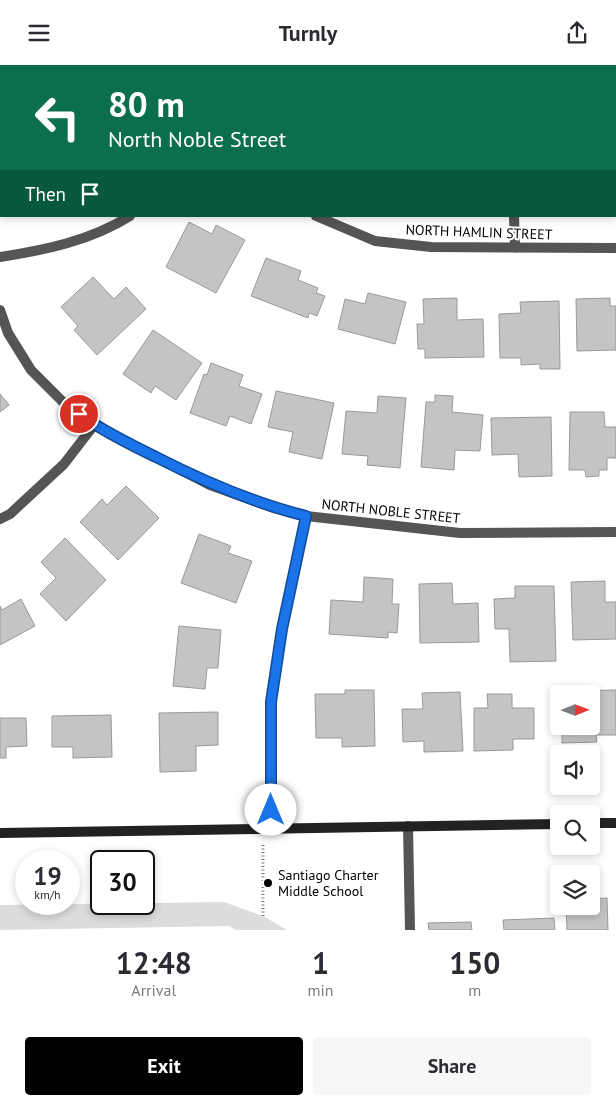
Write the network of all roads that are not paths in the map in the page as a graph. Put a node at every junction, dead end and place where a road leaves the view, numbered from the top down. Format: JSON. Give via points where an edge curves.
{"nodes":[{"id":1,"x":128,"y":217,"type":"edge"},
{"id":2,"x":318,"y":217,"type":"edge"},
{"id":3,"x":514,"y":217,"type":"edge"},
{"id":4,"x":515,"y":248,"type":"junction"},
{"id":5,"x":616,"y":248,"type":"edge"},
{"id":6,"x":0,"y":257,"type":"edge"},
{"id":7,"x":0,"y":310,"type":"edge"},
{"id":8,"x":94,"y":425,"type":"junction"},
{"id":9,"x":306,"y":516,"type":"junction"},
{"id":10,"x":0,"y":519,"type":"edge"},
{"id":11,"x":616,"y":532,"type":"edge"},
{"id":12,"x":600,"y":823,"type":"edge"},
{"id":13,"x":616,"y":823,"type":"edge"},
{"id":14,"x":550,"y":824,"type":"edge"},
{"id":15,"x":408,"y":826,"type":"junction"},
{"id":16,"x":268,"y":829,"type":"junction"},
{"id":17,"x":0,"y":833,"type":"edge"},
{"id":18,"x":410,"y":930,"type":"edge"}],
"edges":[{"from":1,"to":6,"type":"street","via":[[111,228],[50,249]]},
{"from":2,"to":4,"type":"street","name":"NORTH HAMLIN STREET","via":[[375,241],[431,247]]},
{"from":3,"to":4,"type":"street"},
{"from":4,"to":5,"type":"street","name":"NORTH HAMLIN STREET"},
{"from":7,"to":8,"type":"street","name":"NORTH NOBLE STREET","via":[[8,333],[31,370],[64,403]]},
{"from":8,"to":9,"type":"street","name":"NORTH NOBLE STREET","via":[[210,485]]},
{"from":8,"to":10,"type":"street","via":[[64,464],[10,514]]},
{"from":9,"to":11,"type":"street","name":"NORTH NOBLE STREET","via":[[460,533]]},
{"from":9,"to":16,"type":"street","via":[[282,629],[271,702]]},
{"from":12,"to":13,"type":"street"},
{"from":14,"to":15,"type":"street"},
{"from":15,"to":16,"type":"street"},
{"from":15,"to":18,"type":"street"},
{"from":16,"to":17,"type":"street"}]}
